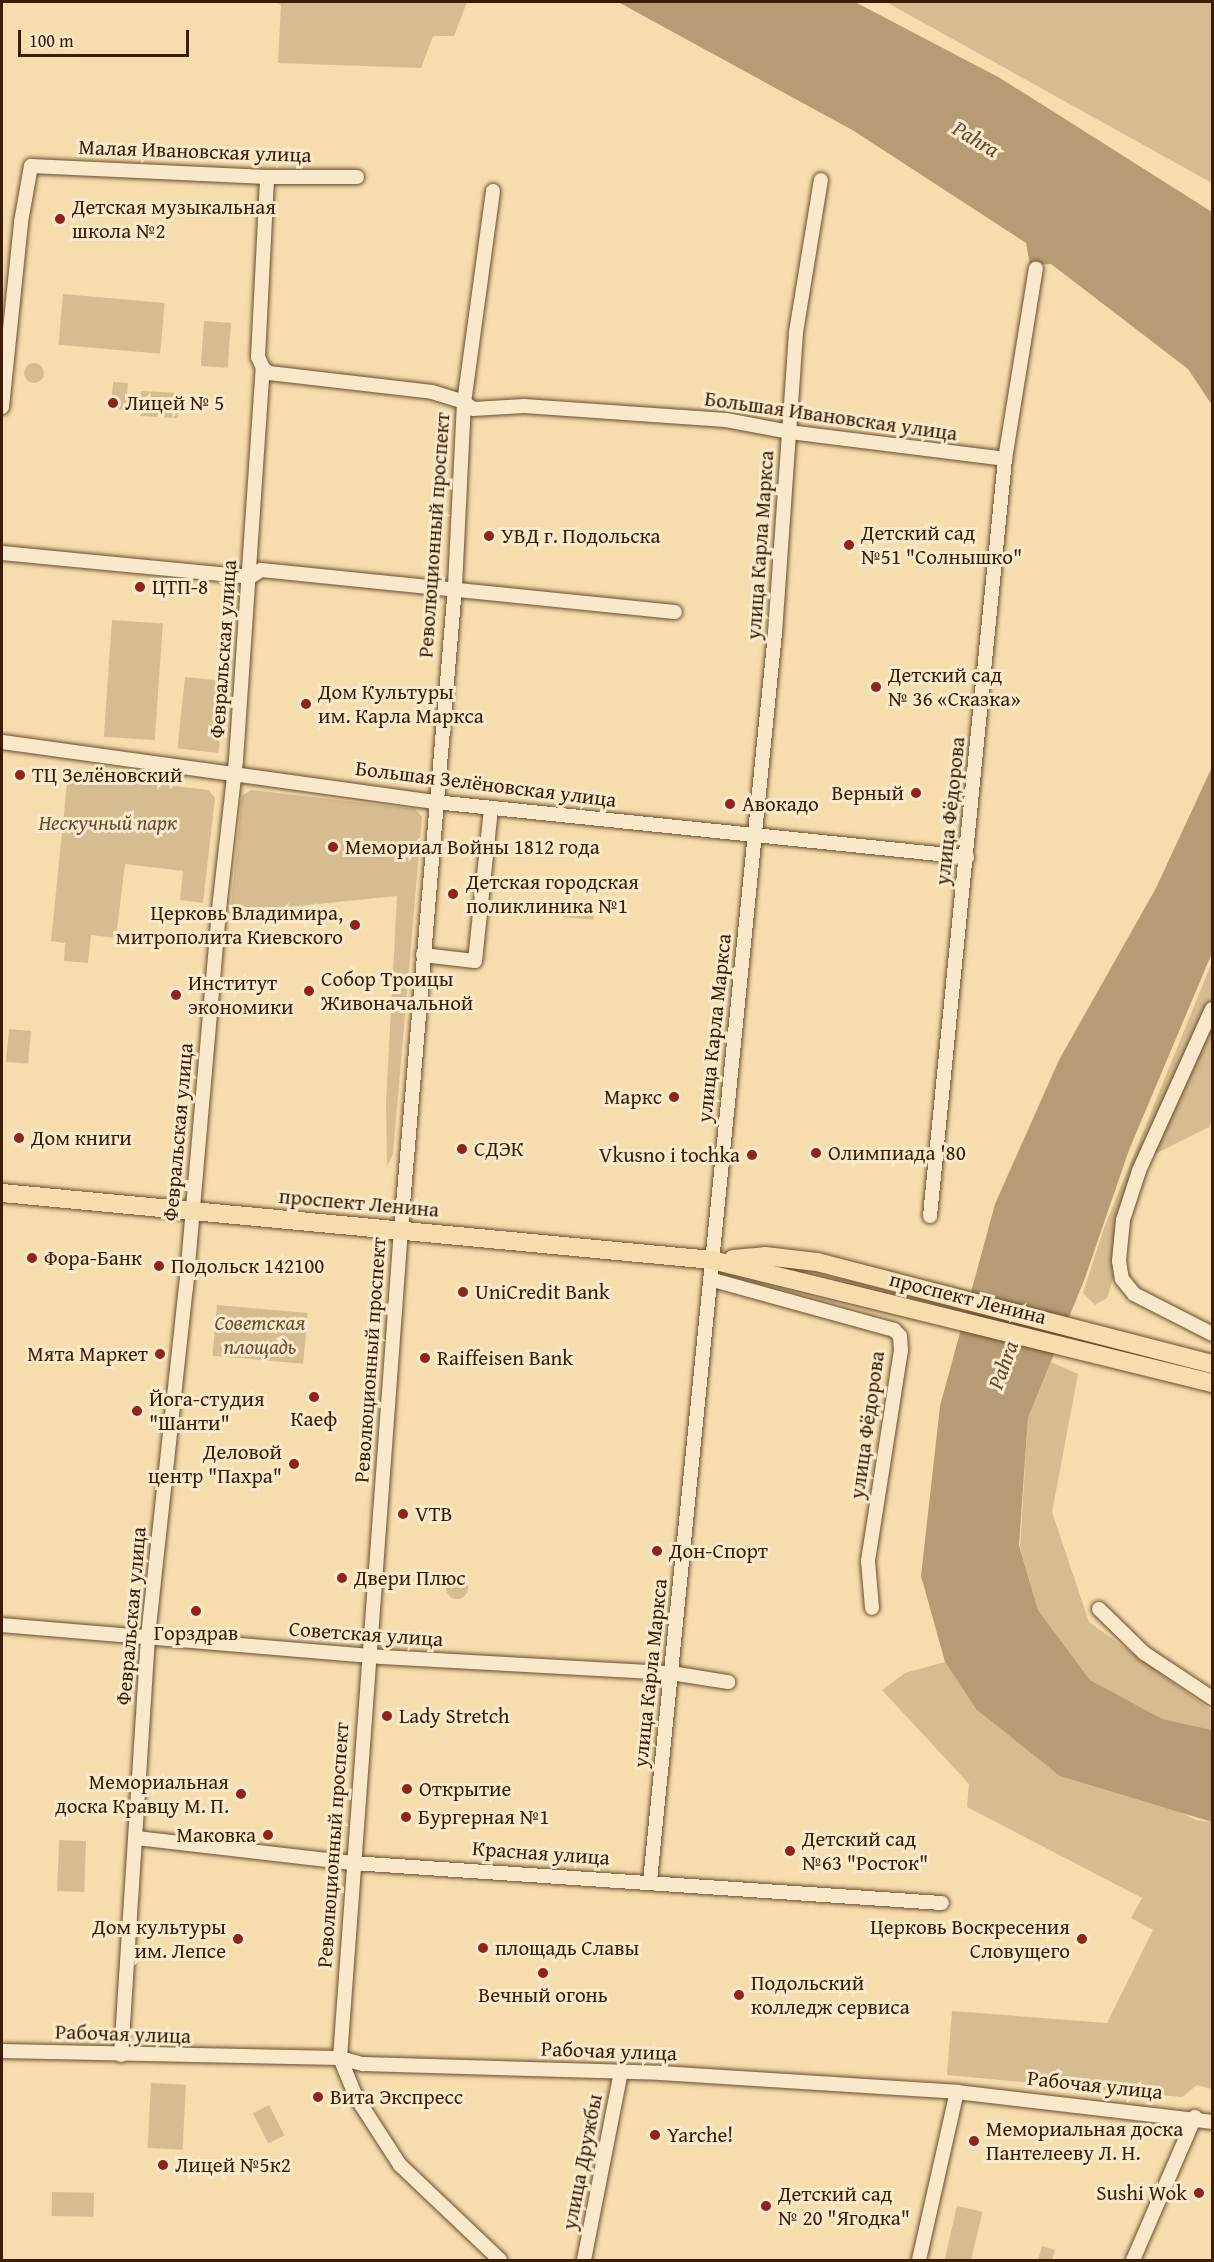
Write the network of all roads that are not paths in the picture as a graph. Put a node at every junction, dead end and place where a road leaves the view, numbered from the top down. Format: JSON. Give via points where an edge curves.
{"nodes":[{"id":1,"x":267,"y":177,"type":"junction"},
{"id":2,"x":357,"y":177,"type":"dead end"},
{"id":3,"x":821,"y":180,"type":"dead end"},
{"id":4,"x":492,"y":191,"type":"dead end"},
{"id":5,"x":1036,"y":268,"type":"dead end"},
{"id":6,"x":4,"y":357,"type":"edge"},
{"id":7,"x":263,"y":368,"type":"junction"},
{"id":8,"x":464,"y":402,"type":"junction"},
{"id":9,"x":2,"y":407,"type":"edge"},
{"id":10,"x":789,"y":432,"type":"junction"},
{"id":11,"x":1005,"y":459,"type":"junction"},
{"id":12,"x":2,"y":553,"type":"edge"},
{"id":13,"x":250,"y":577,"type":"junction"},
{"id":14,"x":455,"y":587,"type":"junction"},
{"id":15,"x":675,"y":612,"type":"dead end"},
{"id":16,"x":2,"y":742,"type":"edge"},
{"id":17,"x":235,"y":774,"type":"junction"},
{"id":18,"x":435,"y":802,"type":"junction"},
{"id":19,"x":491,"y":808,"type":"junction"},
{"id":20,"x":755,"y":835,"type":"junction"},
{"id":21,"x":967,"y":857,"type":"junction"},
{"id":22,"x":423,"y":956,"type":"junction"},
{"id":23,"x":1212,"y":1009,"type":"edge"},
{"id":24,"x":2,"y":1193,"type":"edge"},
{"id":25,"x":192,"y":1210,"type":"junction"},
{"id":26,"x":930,"y":1216,"type":"dead end"},
{"id":27,"x":401,"y":1229,"type":"junction"},
{"id":28,"x":712,"y":1260,"type":"junction"},
{"id":29,"x":713,"y":1280,"type":"junction"},
{"id":30,"x":1212,"y":1334,"type":"edge"},
{"id":31,"x":1212,"y":1364,"type":"edge"},
{"id":32,"x":1212,"y":1383,"type":"edge"},
{"id":33,"x":872,"y":1608,"type":"dead end"},
{"id":34,"x":1099,"y":1609,"type":"dead end"},
{"id":35,"x":2,"y":1626,"type":"edge"},
{"id":36,"x":148,"y":1636,"type":"junction"},
{"id":37,"x":368,"y":1656,"type":"junction"},
{"id":38,"x":671,"y":1673,"type":"junction"},
{"id":39,"x":728,"y":1682,"type":"dead end"},
{"id":40,"x":1212,"y":1698,"type":"edge"},
{"id":41,"x":137,"y":1838,"type":"junction"},
{"id":42,"x":352,"y":1863,"type":"junction"},
{"id":43,"x":650,"y":1881,"type":"junction"},
{"id":44,"x":942,"y":1903,"type":"dead end"},
{"id":45,"x":2,"y":2051,"type":"edge"},
{"id":46,"x":121,"y":2055,"type":"junction"},
{"id":47,"x":340,"y":2058,"type":"junction"},
{"id":48,"x":621,"y":2072,"type":"junction"},
{"id":49,"x":957,"y":2092,"type":"junction"},
{"id":50,"x":1195,"y":2118,"type":"junction"},
{"id":51,"x":1212,"y":2122,"type":"edge"},
{"id":52,"x":500,"y":2260,"type":"edge"},
{"id":53,"x":584,"y":2260,"type":"edge"},
{"id":54,"x":919,"y":2260,"type":"edge"},
{"id":55,"x":1133,"y":2260,"type":"edge"}],
"edges":[{"from":1,"to":2,"type":"street","name":"Малая Ивановская улица"},
{"from":1,"to":6,"type":"street","name":"Малая Ивановская улица","via":[[31,166]]},
{"from":1,"to":7,"type":"street","name":"Февральская улица","via":[[258,357]]},
{"from":3,"to":10,"type":"street","name":"улица Карла Маркса","via":[[796,332]]},
{"from":4,"to":8,"type":"street","name":"Революционный проспект"},
{"from":5,"to":11,"type":"street","name":"улица Фёдорова"},
{"from":6,"to":9,"type":"street"},
{"from":7,"to":8,"type":"street","name":"Большая Ивановская улица","via":[[269,373],[432,392]]},
{"from":7,"to":13,"type":"street","name":"Февральская улица"},
{"from":8,"to":10,"type":"street","name":"Большая Ивановская улица","via":[[473,409],[524,406],[726,420]]},
{"from":8,"to":14,"type":"street","name":"Революционный проспект"},
{"from":10,"to":11,"type":"street","name":"Большая Ивановская улица"},
{"from":10,"to":20,"type":"street","name":"улица Карла Маркса"},
{"from":11,"to":21,"type":"street","name":"улица Фёдорова"},
{"from":12,"to":13,"type":"street"},
{"from":13,"to":14,"type":"street","via":[[261,570]]},
{"from":13,"to":17,"type":"street","name":"Февральская улица"},
{"from":14,"to":15,"type":"street"},
{"from":14,"to":18,"type":"street","name":"Революционный проспект"},
{"from":16,"to":17,"type":"street","name":"Большая Зелёновская улица"},
{"from":17,"to":18,"type":"street","name":"Большая Зелёновская улица"},
{"from":17,"to":25,"type":"street","name":"Февральская улица"},
{"from":18,"to":19,"type":"street","name":"Большая Зелёновская улица"},
{"from":18,"to":22,"type":"street","name":"Революционный проспект"},
{"from":19,"to":20,"type":"street","name":"Большая Зелёновская улица"},
{"from":19,"to":22,"type":"street","via":[[475,961]]},
{"from":20,"to":21,"type":"street","name":"Большая Зелёновская улица"},
{"from":20,"to":28,"type":"street","name":"улица Карла Маркса"},
{"from":21,"to":26,"type":"street","name":"улица Фёдорова"},
{"from":22,"to":27,"type":"street","name":"Революционный проспект"},
{"from":23,"to":30,"type":"street","via":[[1139,1171],[1123,1220],[1119,1261],[1122,1279],[1134,1294]]},
{"from":24,"to":25,"type":"main road","name":"проспект Ленина"},
{"from":25,"to":27,"type":"main road","name":"проспект Ленина"},
{"from":25,"to":36,"type":"street","name":"Февральская улица"},
{"from":27,"to":28,"type":"main road","name":"проспект Ленина"},
{"from":27,"to":37,"type":"street","name":"Революционный проспект"},
{"from":28,"to":29,"type":"street","name":"улица Карла Маркса"},
{"from":28,"to":31,"type":"main road","name":"проспект Ленина","via":[[765,1256],[817,1262]]},
{"from":28,"to":32,"type":"main road","name":"проспект Ленина"},
{"from":29,"to":33,"type":"street","name":"улица Фёдорова","via":[[727,1287],[894,1330],[900,1336],[868,1561]]},
{"from":29,"to":38,"type":"street","name":"улица Карла Маркса"},
{"from":34,"to":40,"type":"street","via":[[1144,1653]]},
{"from":35,"to":36,"type":"street","name":"Советская улица"},
{"from":36,"to":37,"type":"street","name":"Советская улица"},
{"from":36,"to":41,"type":"street","name":"Февральская улица"},
{"from":37,"to":38,"type":"street","name":"Советская улица"},
{"from":37,"to":42,"type":"street","name":"Революционный проспект"},
{"from":38,"to":39,"type":"street","name":"Советская улица"},
{"from":38,"to":43,"type":"street","name":"улица Карла Маркса"},
{"from":41,"to":42,"type":"street","name":"Красная улица"},
{"from":41,"to":46,"type":"street","name":"Февральская улица"},
{"from":42,"to":43,"type":"street","name":"Красная улица"},
{"from":42,"to":47,"type":"street","name":"Революционный проспект"},
{"from":43,"to":44,"type":"street","name":"Красная улица"},
{"from":45,"to":46,"type":"street","name":"Рабочая улица"},
{"from":46,"to":47,"type":"street","name":"Рабочая улица"},
{"from":47,"to":48,"type":"street","name":"Рабочая улица","via":[[363,2064]]},
{"from":47,"to":52,"type":"street","name":"Революционный проспект","via":[[356,2097],[400,2165]]},
{"from":48,"to":49,"type":"street","name":"Рабочая улица"},
{"from":48,"to":53,"type":"street","name":"улица Дружбы"},
{"from":49,"to":50,"type":"street","name":"Рабочая улица"},
{"from":49,"to":54,"type":"street"},
{"from":50,"to":51,"type":"street","name":"Рабочая улица"},
{"from":50,"to":55,"type":"street"}]}
